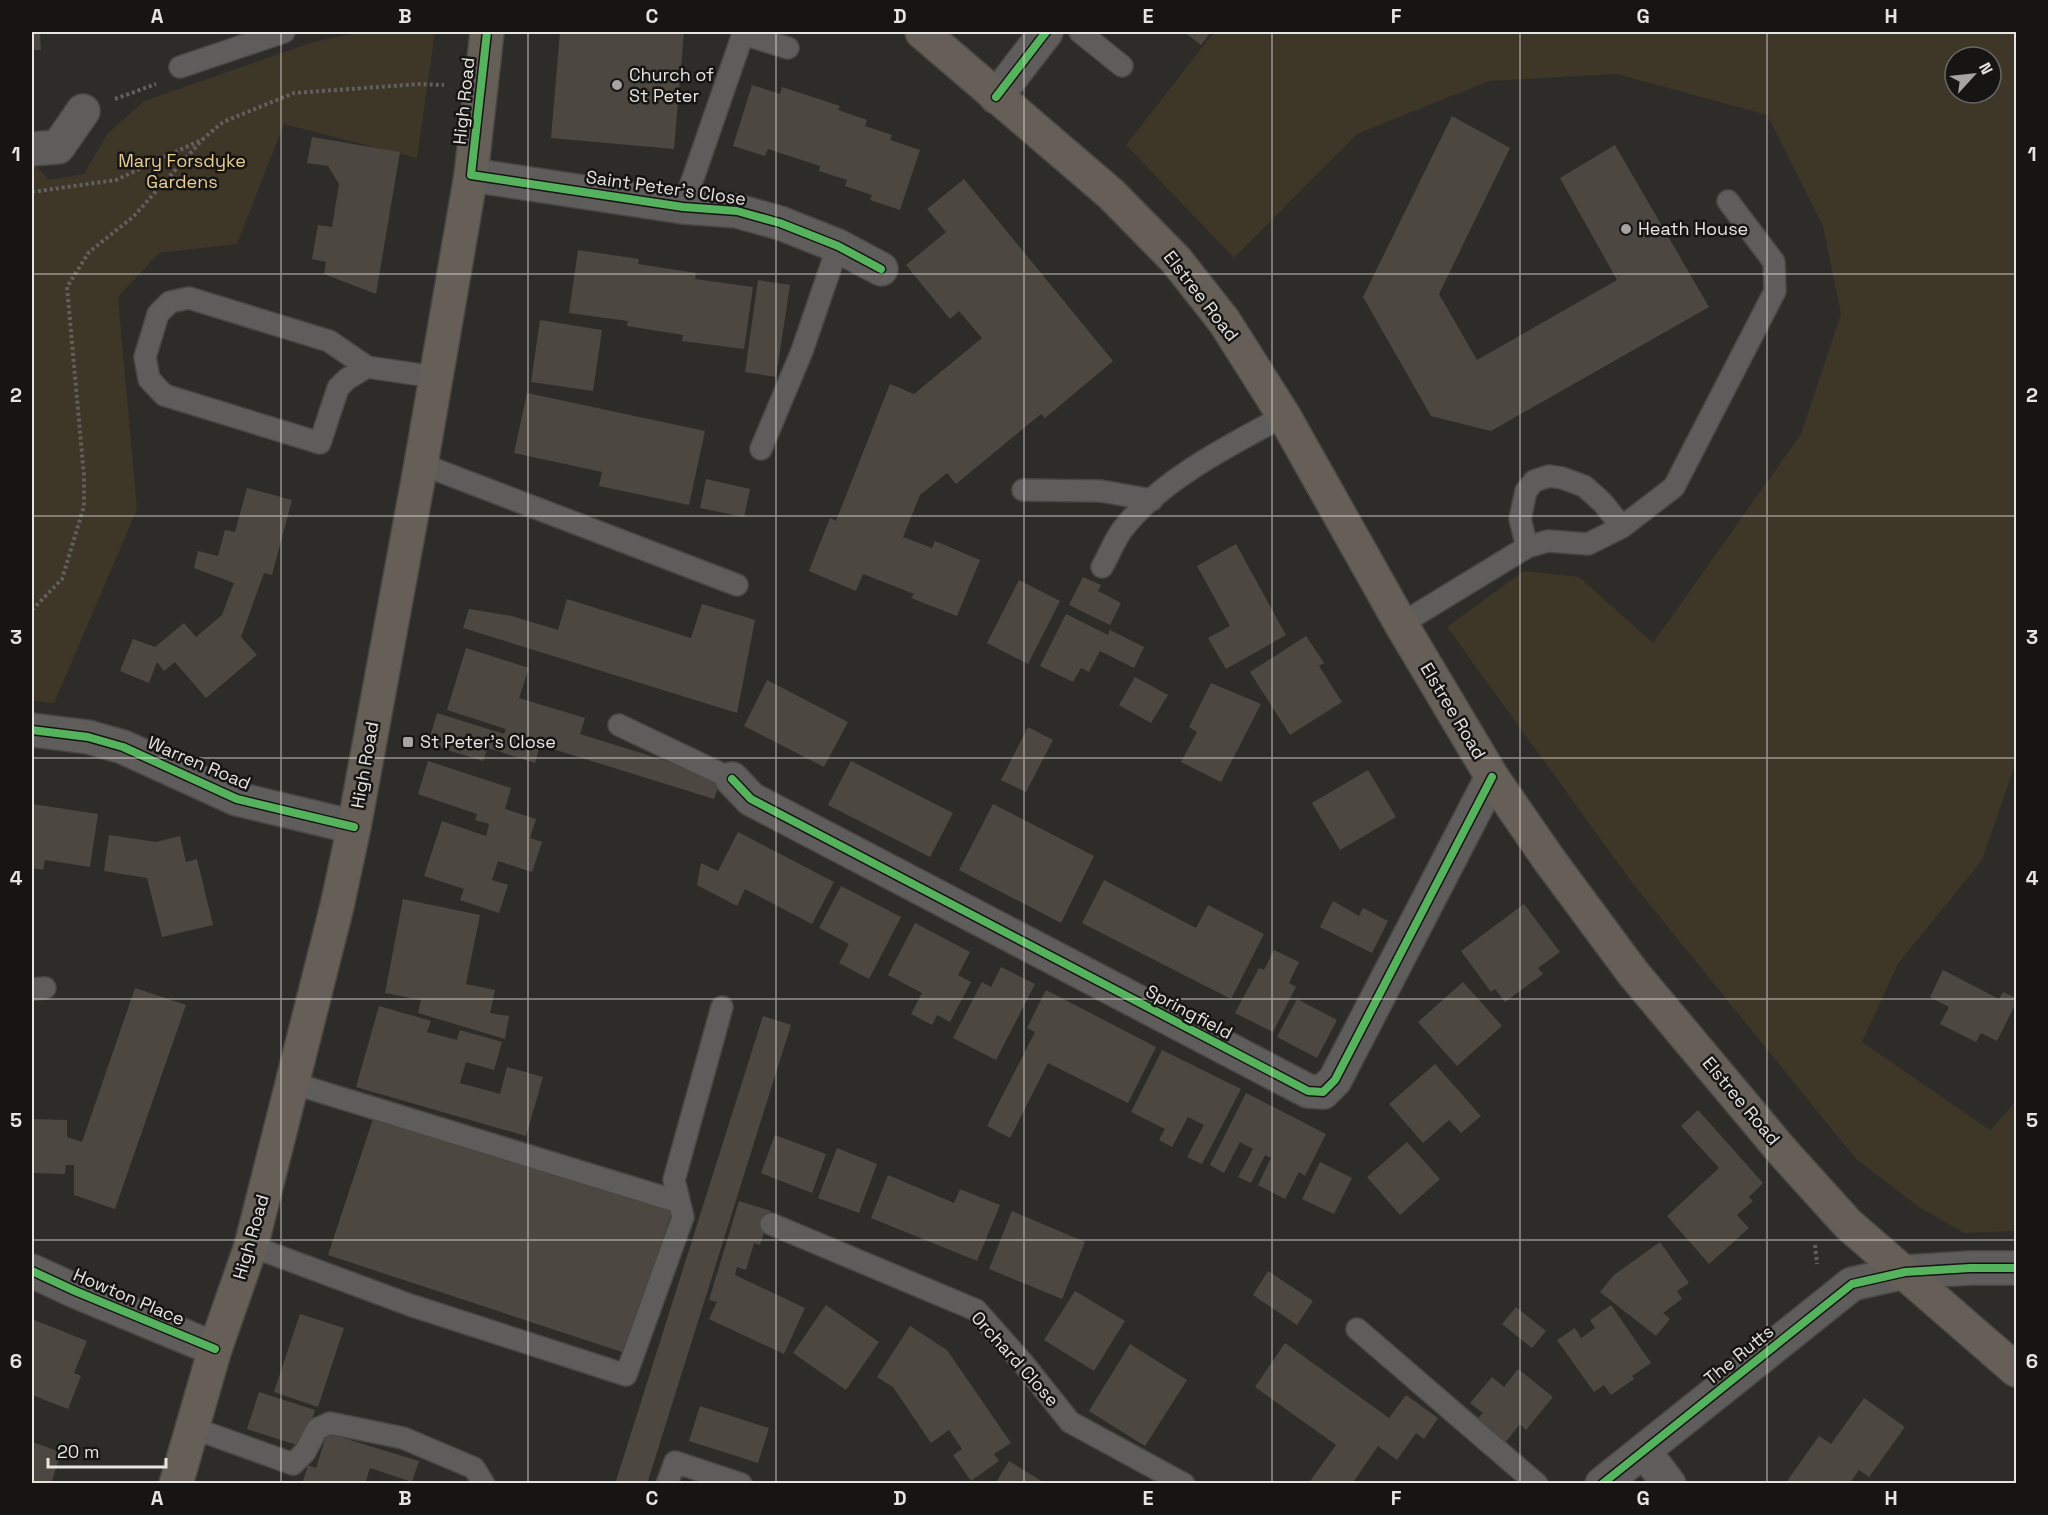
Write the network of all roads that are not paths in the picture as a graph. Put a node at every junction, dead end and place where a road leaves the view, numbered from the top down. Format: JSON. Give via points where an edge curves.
{"nodes":[{"id":1,"x":284,"y":32,"type":"edge"},
{"id":2,"x":487,"y":32,"type":"edge"},
{"id":3,"x":922,"y":32,"type":"edge"},
{"id":4,"x":1046,"y":32,"type":"edge"},
{"id":5,"x":1080,"y":32,"type":"edge"},
{"id":6,"x":788,"y":48,"type":"dead end"},
{"id":7,"x":1122,"y":66,"type":"dead end"},
{"id":8,"x":180,"y":67,"type":"road end"},
{"id":9,"x":996,"y":97,"type":"junction"},
{"id":10,"x":83,"y":111,"type":"road end"},
{"id":11,"x":32,"y":149,"type":"edge"},
{"id":12,"x":471,"y":175,"type":"junction"},
{"id":13,"x":1728,"y":201,"type":"dead end"},
{"id":14,"x":683,"y":207,"type":"junction"},
{"id":15,"x":838,"y":246,"type":"junction"},
{"id":16,"x":881,"y":269,"type":"dead end"},
{"id":17,"x":367,"y":368,"type":"junction"},
{"id":18,"x":435,"y":377,"type":"junction"},
{"id":19,"x":1284,"y":416,"type":"junction"},
{"id":20,"x":761,"y":449,"type":"dead end"},
{"id":21,"x":421,"y":464,"type":"junction"},
{"id":22,"x":1023,"y":490,"type":"dead end"},
{"id":23,"x":1152,"y":500,"type":"junction"},
{"id":24,"x":1622,"y":528,"type":"junction"},
{"id":25,"x":1527,"y":547,"type":"junction"},
{"id":26,"x":1102,"y":567,"type":"dead end"},
{"id":27,"x":737,"y":585,"type":"dead end"},
{"id":28,"x":1401,"y":624,"type":"junction"},
{"id":29,"x":619,"y":725,"type":"dead end"},
{"id":30,"x":32,"y":730,"type":"edge"},
{"id":31,"x":1491,"y":777,"type":"junction"},
{"id":32,"x":732,"y":779,"type":"joint"},
{"id":33,"x":354,"y":827,"type":"junction"},
{"id":34,"x":722,"y":1007,"type":"dead end"},
{"id":35,"x":292,"y":1083,"type":"junction"},
{"id":36,"x":679,"y":1202,"type":"junction"},
{"id":37,"x":771,"y":1224,"type":"dead end"},
{"id":38,"x":251,"y":1246,"type":"junction"},
{"id":39,"x":2016,"y":1268,"type":"edge"},
{"id":40,"x":32,"y":1271,"type":"edge"},
{"id":41,"x":1905,"y":1272,"type":"junction"},
{"id":42,"x":1357,"y":1329,"type":"dead end"},
{"id":43,"x":215,"y":1349,"type":"junction"},
{"id":44,"x":2016,"y":1370,"type":"edge"},
{"id":45,"x":193,"y":1428,"type":"junction"},
{"id":46,"x":1644,"y":1451,"type":"junction"},
{"id":47,"x":176,"y":1484,"type":"edge"},
{"id":48,"x":484,"y":1484,"type":"edge"},
{"id":49,"x":667,"y":1484,"type":"edge"},
{"id":50,"x":741,"y":1484,"type":"edge"},
{"id":51,"x":1184,"y":1484,"type":"edge"},
{"id":52,"x":1537,"y":1484,"type":"edge"},
{"id":53,"x":1602,"y":1484,"type":"edge"},
{"id":54,"x":1669,"y":1484,"type":"edge"}],
"edges":[{"from":1,"to":8,"type":"lane"},
{"from":2,"to":12,"type":"main road","name":"High Road"},
{"from":3,"to":9,"type":"main road","name":"Elstree Road"},
{"from":4,"to":9,"type":"street"},
{"from":5,"to":7,"type":"lane"},
{"from":6,"to":14,"type":"lane","via":[[743,34]]},
{"from":9,"to":19,"type":"main road","name":"Elstree Road","via":[[1111,194],[1176,260],[1224,321]]},
{"from":10,"to":11,"type":"street","via":[[58,147]]},
{"from":12,"to":14,"type":"street","name":"Saint Peter's Close"},
{"from":12,"to":18,"type":"main road","name":"High Road"},
{"from":13,"to":24,"type":"lane","via":[[1774,262],[1775,291],[1674,487]]},
{"from":14,"to":15,"type":"street","name":"Saint Peter's Close","via":[[737,211]]},
{"from":15,"to":16,"type":"street","name":"Saint Peter's Close"},
{"from":15,"to":20,"type":"lane","via":[[802,351]]},
{"from":17,"to":17,"type":"lane","via":[[338,388],[320,443],[164,395],[149,379],[146,357],[158,314],[170,302],[189,298],[328,341]]},
{"from":17,"to":18,"type":"lane"},
{"from":18,"to":21,"type":"main road","name":"High Road"},
{"from":19,"to":23,"type":"lane","via":[[1195,467]]},
{"from":19,"to":28,"type":"main road","name":"Elstree Road"},
{"from":21,"to":27,"type":"lane"},
{"from":21,"to":33,"type":"main road","name":"High Road"},
{"from":22,"to":23,"type":"lane","via":[[1101,491]]},
{"from":23,"to":26,"type":"lane","via":[[1122,531]]},
{"from":24,"to":25,"type":"lane","via":[[1588,544],[1548,541]]},
{"from":24,"to":25,"type":"lane","via":[[1584,486],[1550,476],[1534,481],[1526,490],[1520,519]]},
{"from":25,"to":28,"type":"lane"},
{"from":28,"to":31,"type":"main road","name":"Elstree Road"},
{"from":29,"to":32,"type":"lane"},
{"from":30,"to":33,"type":"street","name":"Warren Road","via":[[88,737],[123,747],[237,799]]},
{"from":31,"to":32,"type":"street","name":"Springfield","via":[[1335,1080],[1323,1092],[1308,1091],[751,799]]},
{"from":31,"to":41,"type":"main road","name":"Elstree Road","via":[[1634,974],[1848,1224]]},
{"from":33,"to":35,"type":"main road","name":"High Road"},
{"from":34,"to":36,"type":"lane","via":[[674,1180]]},
{"from":35,"to":36,"type":"lane"},
{"from":35,"to":38,"type":"main road","name":"High Road"},
{"from":36,"to":38,"type":"lane","via":[[683,1217],[626,1375],[410,1305]]},
{"from":37,"to":51,"type":"lane","name":"Orchard Close","via":[[976,1310],[1070,1422]]},
{"from":38,"to":43,"type":"main road","name":"High Road"},
{"from":39,"to":41,"type":"street","name":"The Rutts"},
{"from":40,"to":43,"type":"street","name":"Howton Place"},
{"from":41,"to":44,"type":"main road","name":"Elstree Road"},
{"from":41,"to":46,"type":"street","name":"The Rutts","via":[[1852,1284]]},
{"from":42,"to":52,"type":"lane"},
{"from":43,"to":45,"type":"main road","name":"High Road"},
{"from":45,"to":47,"type":"main road","name":"High Road"},
{"from":45,"to":48,"type":"lane","via":[[293,1464],[305,1452],[317,1429],[330,1423],[403,1438],[474,1468]]},
{"from":46,"to":53,"type":"street","name":"The Rutts"},
{"from":46,"to":54,"type":"street"},
{"from":49,"to":50,"type":"lane","via":[[675,1462]]}]}
